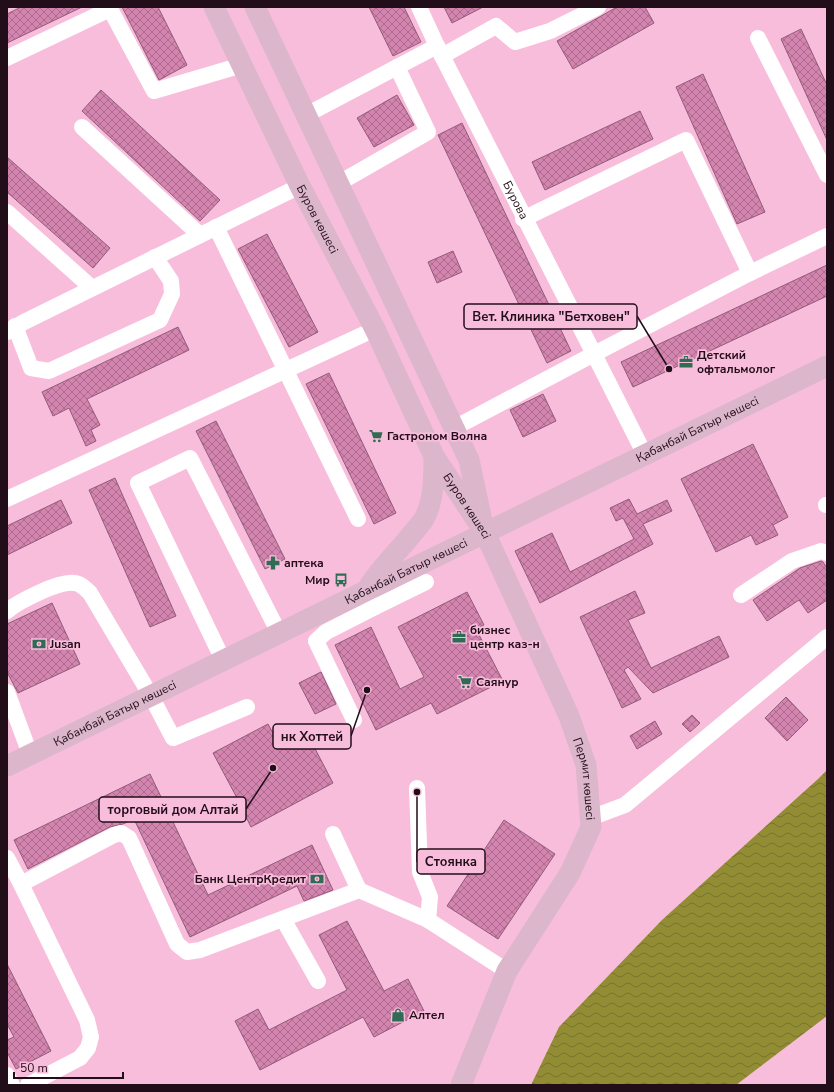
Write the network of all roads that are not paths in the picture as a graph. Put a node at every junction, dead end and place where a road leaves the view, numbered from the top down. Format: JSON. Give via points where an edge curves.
{"nodes":[{"id":1,"x":214,"y":7,"type":"edge"},
{"id":2,"x":255,"y":7,"type":"edge"},
{"id":3,"x":419,"y":7,"type":"edge"},
{"id":4,"x":598,"y":7,"type":"edge"},
{"id":5,"x":109,"y":8,"type":"edge"},
{"id":6,"x":758,"y":38,"type":"dead end"},
{"id":7,"x":440,"y":51,"type":"junction"},
{"id":8,"x":7,"y":58,"type":"edge"},
{"id":9,"x":242,"y":65,"type":"junction"},
{"id":10,"x":397,"y":67,"type":"junction"},
{"id":11,"x":306,"y":115,"type":"junction"},
{"id":12,"x":82,"y":128,"type":"dead end"},
{"id":13,"x":827,"y":175,"type":"edge"},
{"id":14,"x":339,"y":183,"type":"junction"},
{"id":15,"x":300,"y":186,"type":"junction"},
{"id":16,"x":7,"y":212,"type":"edge"},
{"id":17,"x":524,"y":218,"type":"junction"},
{"id":18,"x":216,"y":227,"type":"junction"},
{"id":19,"x":200,"y":234,"type":"junction"},
{"id":20,"x":827,"y":236,"type":"edge"},
{"id":21,"x":155,"y":257,"type":"junction"},
{"id":22,"x":750,"y":273,"type":"junction"},
{"id":23,"x":92,"y":288,"type":"junction"},
{"id":24,"x":11,"y":329,"type":"edge"},
{"id":25,"x":375,"y":329,"type":"junction"},
{"id":26,"x":594,"y":354,"type":"junction"},
{"id":27,"x":827,"y":366,"type":"edge"},
{"id":28,"x":286,"y":371,"type":"junction"},
{"id":29,"x":454,"y":428,"type":"junction"},
{"id":30,"x":645,"y":455,"type":"junction"},
{"id":31,"x":434,"y":456,"type":"junction"},
{"id":32,"x":7,"y":499,"type":"edge"},
{"id":33,"x":358,"y":519,"type":"dead end"},
{"id":34,"x":485,"y":533,"type":"junction"},
{"id":35,"x":827,"y":553,"type":"edge"},
{"id":36,"x":426,"y":582,"type":"dead end"},
{"id":37,"x":741,"y":595,"type":"dead end"},
{"id":38,"x":371,"y":599,"type":"junction"},
{"id":39,"x":7,"y":610,"type":"edge"},
{"id":40,"x":279,"y":633,"type":"junction"},
{"id":41,"x":827,"y":637,"type":"edge"},
{"id":42,"x":223,"y":660,"type":"junction"},
{"id":43,"x":7,"y":692,"type":"edge"},
{"id":44,"x":151,"y":696,"type":"junction"},
{"id":45,"x":248,"y":707,"type":"dead end"},
{"id":46,"x":354,"y":720,"type":"dead end"},
{"id":47,"x":30,"y":754,"type":"junction"},
{"id":48,"x":7,"y":766,"type":"edge"},
{"id":49,"x":417,"y":788,"type":"dead end"},
{"id":50,"x":590,"y":818,"type":"junction"},
{"id":51,"x":333,"y":834,"type":"dead end"},
{"id":52,"x":7,"y":858,"type":"edge"},
{"id":53,"x":21,"y":884,"type":"junction"},
{"id":54,"x":359,"y":890,"type":"junction"},
{"id":55,"x":283,"y":919,"type":"junction"},
{"id":56,"x":428,"y":920,"type":"junction"},
{"id":57,"x":508,"y":971,"type":"junction"},
{"id":58,"x":318,"y":981,"type":"dead end"},
{"id":59,"x":7,"y":1075,"type":"edge"},
{"id":60,"x":30,"y":1084,"type":"edge"},
{"id":61,"x":12,"y":1085,"type":"edge"},
{"id":62,"x":461,"y":1085,"type":"edge"}],
"edges":[{"from":1,"to":9,"type":"main road","name":"Буров көшесі"},
{"from":2,"to":11,"type":"main road","name":"Буров көшесі"},
{"from":3,"to":7,"type":"street","name":"Бурова"},
{"from":4,"to":7,"type":"street","via":[[550,31],[514,42],[496,26]]},
{"from":5,"to":8,"type":"street"},
{"from":5,"to":9,"type":"street","via":[[154,91]]},
{"from":6,"to":13,"type":"street"},
{"from":7,"to":10,"type":"street"},
{"from":7,"to":17,"type":"street","name":"Бурова"},
{"from":9,"to":15,"type":"main road","name":"Буров көшесі"},
{"from":10,"to":11,"type":"street"},
{"from":10,"to":14,"type":"street","via":[[428,132]]},
{"from":11,"to":14,"type":"main road","name":"Буров көшесі"},
{"from":12,"to":19,"type":"street"},
{"from":14,"to":29,"type":"main road","name":"Буров көшесі"},
{"from":15,"to":18,"type":"street"},
{"from":15,"to":25,"type":"main road","name":"Буров көшесі"},
{"from":16,"to":23,"type":"street"},
{"from":17,"to":22,"type":"street","via":[[686,140]]},
{"from":17,"to":26,"type":"street","name":"Бурова"},
{"from":18,"to":19,"type":"street"},
{"from":18,"to":28,"type":"street"},
{"from":19,"to":21,"type":"street"},
{"from":20,"to":22,"type":"street"},
{"from":21,"to":23,"type":"street"},
{"from":21,"to":24,"type":"street","via":[[171,281],[172,294],[160,320],[49,371],[31,368]]},
{"from":22,"to":26,"type":"street"},
{"from":23,"to":24,"type":"street"},
{"from":25,"to":28,"type":"street"},
{"from":25,"to":31,"type":"main road","name":"Буров көшесі"},
{"from":26,"to":29,"type":"street"},
{"from":26,"to":30,"type":"street","name":"Бурова"},
{"from":27,"to":30,"type":"main road","name":"Қабанбай Батыр көшесі"},
{"from":28,"to":32,"type":"street"},
{"from":28,"to":33,"type":"street"},
{"from":29,"to":34,"type":"main road","name":"Буров көшесі","via":[[469,460]]},
{"from":30,"to":34,"type":"main road","name":"Қабанбай Батыр көшесі"},
{"from":31,"to":34,"type":"main road","name":"Буров көшесі"},
{"from":31,"to":38,"type":"main road","via":[[434,480],[424,519],[376,575]]},
{"from":34,"to":38,"type":"main road","name":"Қабанбай Батыр көшесі"},
{"from":34,"to":50,"type":"main road","name":"Пермит көшесі","via":[[569,716],[586,765]]},
{"from":35,"to":37,"type":"street","via":[[821,551],[792,561]]},
{"from":36,"to":38,"type":"street"},
{"from":38,"to":40,"type":"main road","name":"Қабанбай Батыр көшесі"},
{"from":38,"to":46,"type":"street","via":[[316,641]]},
{"from":39,"to":44,"type":"street","via":[[55,586],[74,583],[80,585],[90,593]]},
{"from":40,"to":42,"type":"main road","name":"Қабанбай Батыр көшесі"},
{"from":40,"to":42,"type":"street","via":[[190,458],[138,484]]},
{"from":41,"to":50,"type":"street","via":[[625,805]]},
{"from":42,"to":44,"type":"main road","name":"Қабанбай Батыр көшесі"},
{"from":43,"to":47,"type":"street"},
{"from":44,"to":45,"type":"street","via":[[172,738]]},
{"from":44,"to":47,"type":"main road","name":"Қабанбай Батыр көшесі"},
{"from":47,"to":48,"type":"main road","name":"Қабанбай Батыр көшесі"},
{"from":49,"to":56,"type":"street","via":[[420,872],[430,897]]},
{"from":50,"to":57,"type":"main road","name":"Пермит көшесі","via":[[591,827],[570,873]]},
{"from":51,"to":54,"type":"street"},
{"from":52,"to":53,"type":"street"},
{"from":53,"to":55,"type":"street","via":[[121,833],[129,838],[176,944],[187,952],[200,950]]},
{"from":53,"to":60,"type":"street","via":[[88,1020],[91,1037],[88,1048],[80,1058]]},
{"from":54,"to":55,"type":"street"},
{"from":54,"to":56,"type":"street"},
{"from":55,"to":58,"type":"street"},
{"from":56,"to":57,"type":"street"},
{"from":57,"to":62,"type":"main road","name":"Пермит көшесі"},
{"from":59,"to":61,"type":"street"}]}
